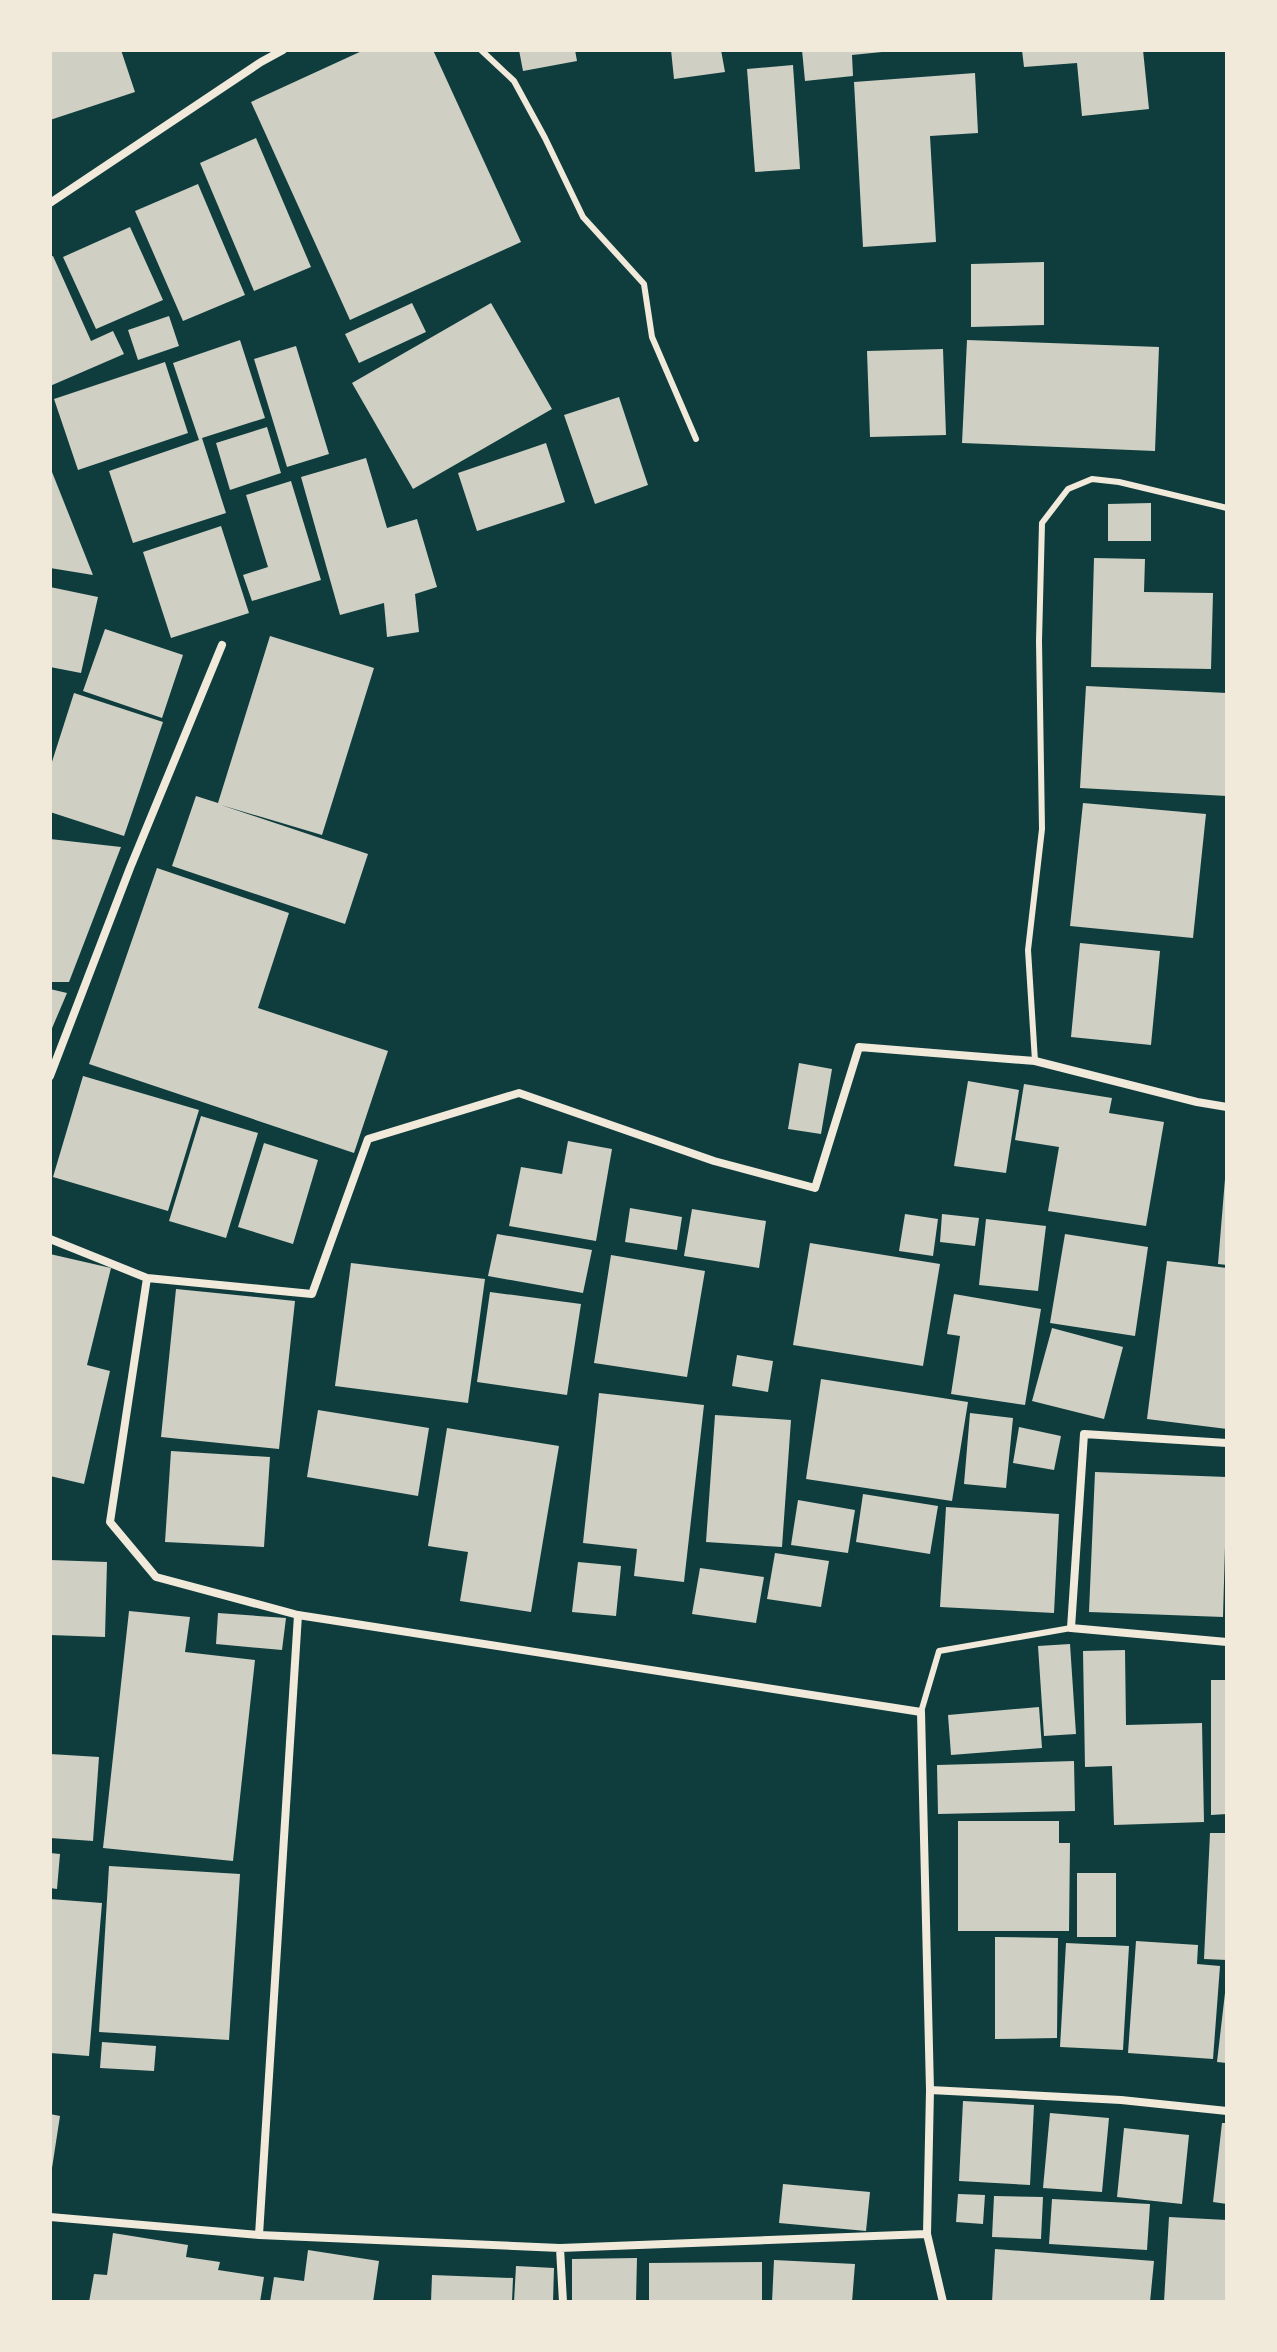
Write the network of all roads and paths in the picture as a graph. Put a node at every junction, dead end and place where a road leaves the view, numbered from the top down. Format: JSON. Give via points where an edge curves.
{"nodes":[{"id":1,"x":283,"y":50,"type":"edge"},
{"id":2,"x":481,"y":50,"type":"edge"},
{"id":3,"x":50,"y":203,"type":"edge"},
{"id":4,"x":696,"y":439,"type":"dead end"},
{"id":5,"x":1227,"y":508,"type":"edge"},
{"id":6,"x":222,"y":645,"type":"dead end"},
{"id":7,"x":1035,"y":1061,"type":"junction"},
{"id":8,"x":50,"y":1076,"type":"edge"},
{"id":9,"x":1227,"y":1107,"type":"edge"},
{"id":10,"x":50,"y":1239,"type":"edge"},
{"id":11,"x":147,"y":1278,"type":"junction"},
{"id":12,"x":1227,"y":1443,"type":"edge"},
{"id":13,"x":298,"y":1615,"type":"junction"},
{"id":14,"x":1071,"y":1628,"type":"junction"},
{"id":15,"x":1227,"y":1642,"type":"edge"},
{"id":16,"x":921,"y":1712,"type":"junction"},
{"id":17,"x":930,"y":2090,"type":"junction"},
{"id":18,"x":1227,"y":2111,"type":"edge"},
{"id":19,"x":50,"y":2217,"type":"edge"},
{"id":20,"x":927,"y":2234,"type":"junction"},
{"id":21,"x":259,"y":2235,"type":"junction"},
{"id":22,"x":560,"y":2248,"type":"junction"},
{"id":23,"x":563,"y":2302,"type":"edge"},
{"id":24,"x":943,"y":2302,"type":"edge"}],
"edges":[{"from":1,"to":3,"type":"street"},
{"from":2,"to":4,"type":"lane","via":[[514,81],[583,217],[644,284],[652,337]]},
{"from":5,"to":7,"type":"lane","via":[[1092,479],[1068,489],[1042,523],[1042,829],[1028,950]]},
{"from":6,"to":8,"type":"street"},
{"from":7,"to":9,"type":"street"},
{"from":7,"to":11,"type":"street","via":[[859,1047],[815,1188],[714,1161],[519,1093],[368,1139],[312,1294]]},
{"from":10,"to":11,"type":"street"},
{"from":11,"to":13,"type":"street","via":[[110,1522],[156,1577]]},
{"from":12,"to":14,"type":"street","via":[[1084,1434]]},
{"from":13,"to":16,"type":"street"},
{"from":13,"to":21,"type":"street"},
{"from":14,"to":15,"type":"street"},
{"from":14,"to":16,"type":"lane","via":[[939,1651]]},
{"from":16,"to":17,"type":"street"},
{"from":17,"to":18,"type":"street"},
{"from":17,"to":20,"type":"street"},
{"from":19,"to":21,"type":"street"},
{"from":20,"to":22,"type":"street"},
{"from":20,"to":24,"type":"street"},
{"from":21,"to":22,"type":"street"},
{"from":22,"to":23,"type":"street"}]}
